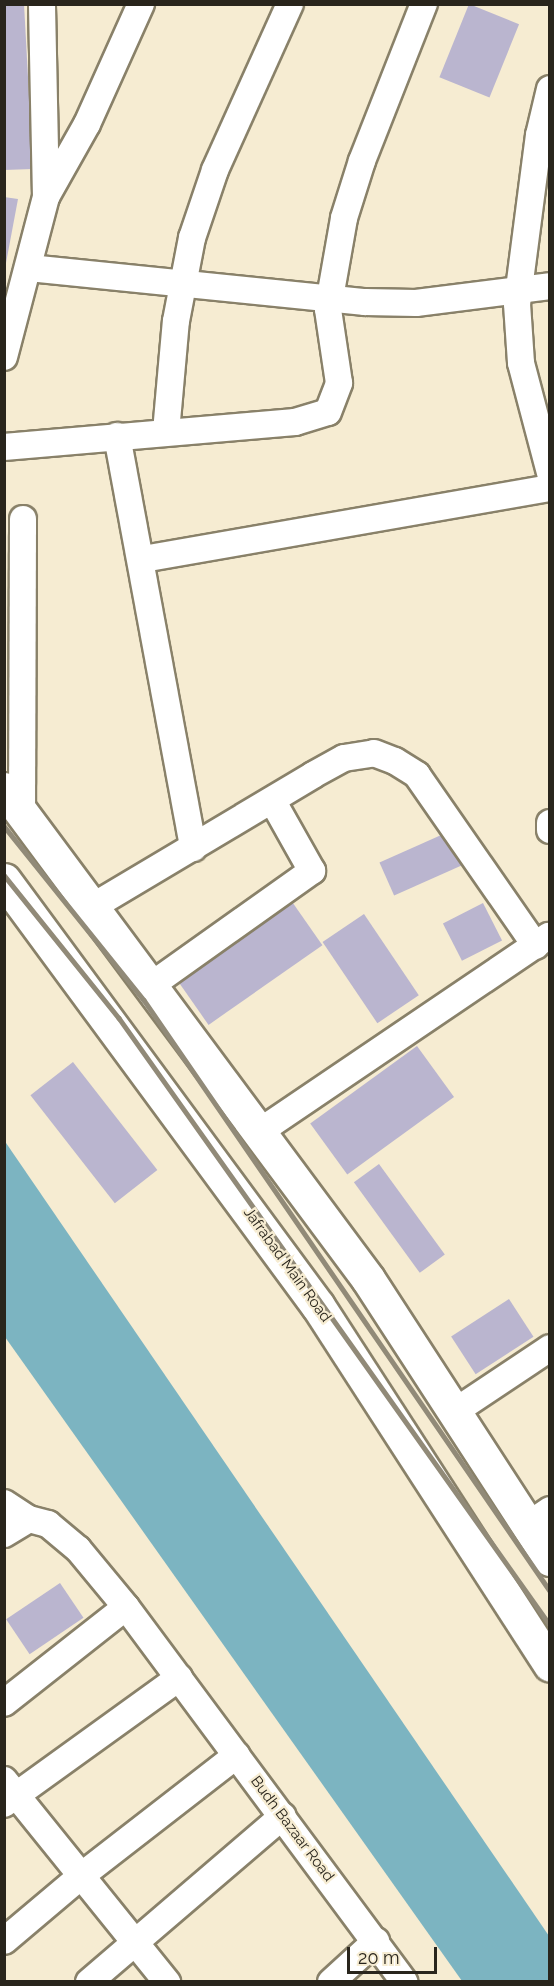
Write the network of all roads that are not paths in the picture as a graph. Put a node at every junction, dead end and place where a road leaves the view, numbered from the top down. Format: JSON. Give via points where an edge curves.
{"nodes":[{"id":1,"x":42,"y":4,"type":"edge"},
{"id":2,"x":141,"y":4,"type":"edge"},
{"id":3,"x":290,"y":4,"type":"edge"},
{"id":4,"x":424,"y":4,"type":"edge"},
{"id":5,"x":549,"y":89,"type":"edge"},
{"id":6,"x":46,"y":197,"type":"junction"},
{"id":7,"x":539,"y":207,"type":"edge"},
{"id":8,"x":29,"y":268,"type":"junction"},
{"id":9,"x":182,"y":286,"type":"junction"},
{"id":10,"x":549,"y":286,"type":"edge"},
{"id":11,"x":519,"y":292,"type":"junction"},
{"id":12,"x":330,"y":299,"type":"junction"},
{"id":13,"x":4,"y":357,"type":"edge"},
{"id":14,"x":166,"y":432,"type":"junction"},
{"id":15,"x":117,"y":436,"type":"junction"},
{"id":16,"x":4,"y":447,"type":"edge"},
{"id":17,"x":549,"y":473,"type":"edge"},
{"id":18,"x":549,"y":489,"type":"edge"},
{"id":19,"x":23,"y":519,"type":"dead end"},
{"id":20,"x":143,"y":559,"type":"junction"},
{"id":21,"x":272,"y":800,"type":"junction"},
{"id":22,"x":13,"y":801,"type":"edge"},
{"id":23,"x":549,"y":823,"type":"edge"},
{"id":24,"x":549,"y":830,"type":"edge"},
{"id":25,"x":192,"y":848,"type":"junction"},
{"id":26,"x":4,"y":880,"type":"edge"},
{"id":27,"x":92,"y":907,"type":"junction"},
{"id":28,"x":543,"y":941,"type":"edge"},
{"id":29,"x":150,"y":986,"type":"junction"},
{"id":30,"x":259,"y":1132,"type":"junction"},
{"id":31,"x":549,"y":1348,"type":"edge"},
{"id":32,"x":454,"y":1412,"type":"junction"},
{"id":33,"x":4,"y":1503,"type":"edge"},
{"id":34,"x":539,"y":1517,"type":"edge"},
{"id":35,"x":29,"y":1519,"type":"junction"},
{"id":36,"x":4,"y":1534,"type":"edge"},
{"id":37,"x":549,"y":1559,"type":"edge"},
{"id":38,"x":126,"y":1606,"type":"junction"},
{"id":39,"x":549,"y":1664,"type":"edge"},
{"id":40,"x":179,"y":1678,"type":"junction"},
{"id":41,"x":4,"y":1703,"type":"edge"},
{"id":42,"x":237,"y":1755,"type":"junction"},
{"id":43,"x":8,"y":1793,"type":"edge"},
{"id":44,"x":283,"y":1816,"type":"junction"},
{"id":45,"x":81,"y":1876,"type":"junction"},
{"id":46,"x":4,"y":1941,"type":"edge"},
{"id":47,"x":376,"y":1941,"type":"junction"},
{"id":48,"x":135,"y":1942,"type":"junction"},
{"id":49,"x":89,"y":1982,"type":"edge"},
{"id":50,"x":167,"y":1982,"type":"edge"},
{"id":51,"x":331,"y":1982,"type":"edge"},
{"id":52,"x":404,"y":1982,"type":"edge"}],
"edges":[{"from":1,"to":6,"type":"street"},
{"from":2,"to":6,"type":"street","via":[[87,124]]},
{"from":3,"to":9,"type":"street","via":[[215,170],[192,238]]},
{"from":4,"to":12,"type":"street","via":[[362,160],[344,218]]},
{"from":5,"to":7,"type":"street"},
{"from":6,"to":8,"type":"street"},
{"from":7,"to":11,"type":"street"},
{"from":8,"to":9,"type":"street"},
{"from":8,"to":13,"type":"street"},
{"from":9,"to":12,"type":"street"},
{"from":9,"to":14,"type":"street"},
{"from":10,"to":11,"type":"street"},
{"from":11,"to":12,"type":"street","via":[[416,303]]},
{"from":11,"to":17,"type":"street","via":[[521,363]]},
{"from":12,"to":14,"type":"street","via":[[339,383],[328,412],[295,422]]},
{"from":14,"to":15,"type":"street"},
{"from":15,"to":16,"type":"street"},
{"from":15,"to":20,"type":"street"},
{"from":18,"to":20,"type":"street"},
{"from":19,"to":22,"type":"street"},
{"from":20,"to":25,"type":"street"},
{"from":21,"to":25,"type":"street"},
{"from":21,"to":28,"type":"street","via":[[344,758],[374,753],[395,760],[417,775]]},
{"from":21,"to":29,"type":"street","via":[[312,872]]},
{"from":22,"to":27,"type":"main road"},
{"from":23,"to":24,"type":"street"},
{"from":25,"to":27,"type":"street"},
{"from":26,"to":39,"type":"main road","name":"Jafrabad Main Road","via":[[318,1306]]},
{"from":27,"to":29,"type":"main road"},
{"from":28,"to":30,"type":"street"},
{"from":29,"to":30,"type":"main road"},
{"from":30,"to":32,"type":"main road","via":[[368,1279]]},
{"from":31,"to":32,"type":"street"},
{"from":32,"to":34,"type":"main road"},
{"from":33,"to":35,"type":"street","name":"Budh Bazaar Road"},
{"from":34,"to":37,"type":"main road"},
{"from":35,"to":36,"type":"street"},
{"from":35,"to":38,"type":"street","name":"Budh Bazaar Road","via":[[48,1524],[78,1549]]},
{"from":38,"to":40,"type":"street","name":"Budh Bazaar Road"},
{"from":38,"to":41,"type":"street"},
{"from":40,"to":42,"type":"street","name":"Budh Bazaar Road"},
{"from":40,"to":43,"type":"street"},
{"from":42,"to":44,"type":"street","name":"Budh Bazaar Road"},
{"from":42,"to":45,"type":"street"},
{"from":43,"to":45,"type":"street"},
{"from":44,"to":47,"type":"street","name":"Budh Bazaar Road"},
{"from":44,"to":48,"type":"street"},
{"from":45,"to":46,"type":"street"},
{"from":45,"to":48,"type":"street"},
{"from":47,"to":51,"type":"street"},
{"from":47,"to":52,"type":"street","name":"Budh Bazaar Road"},
{"from":48,"to":49,"type":"street"},
{"from":48,"to":50,"type":"street"}]}
